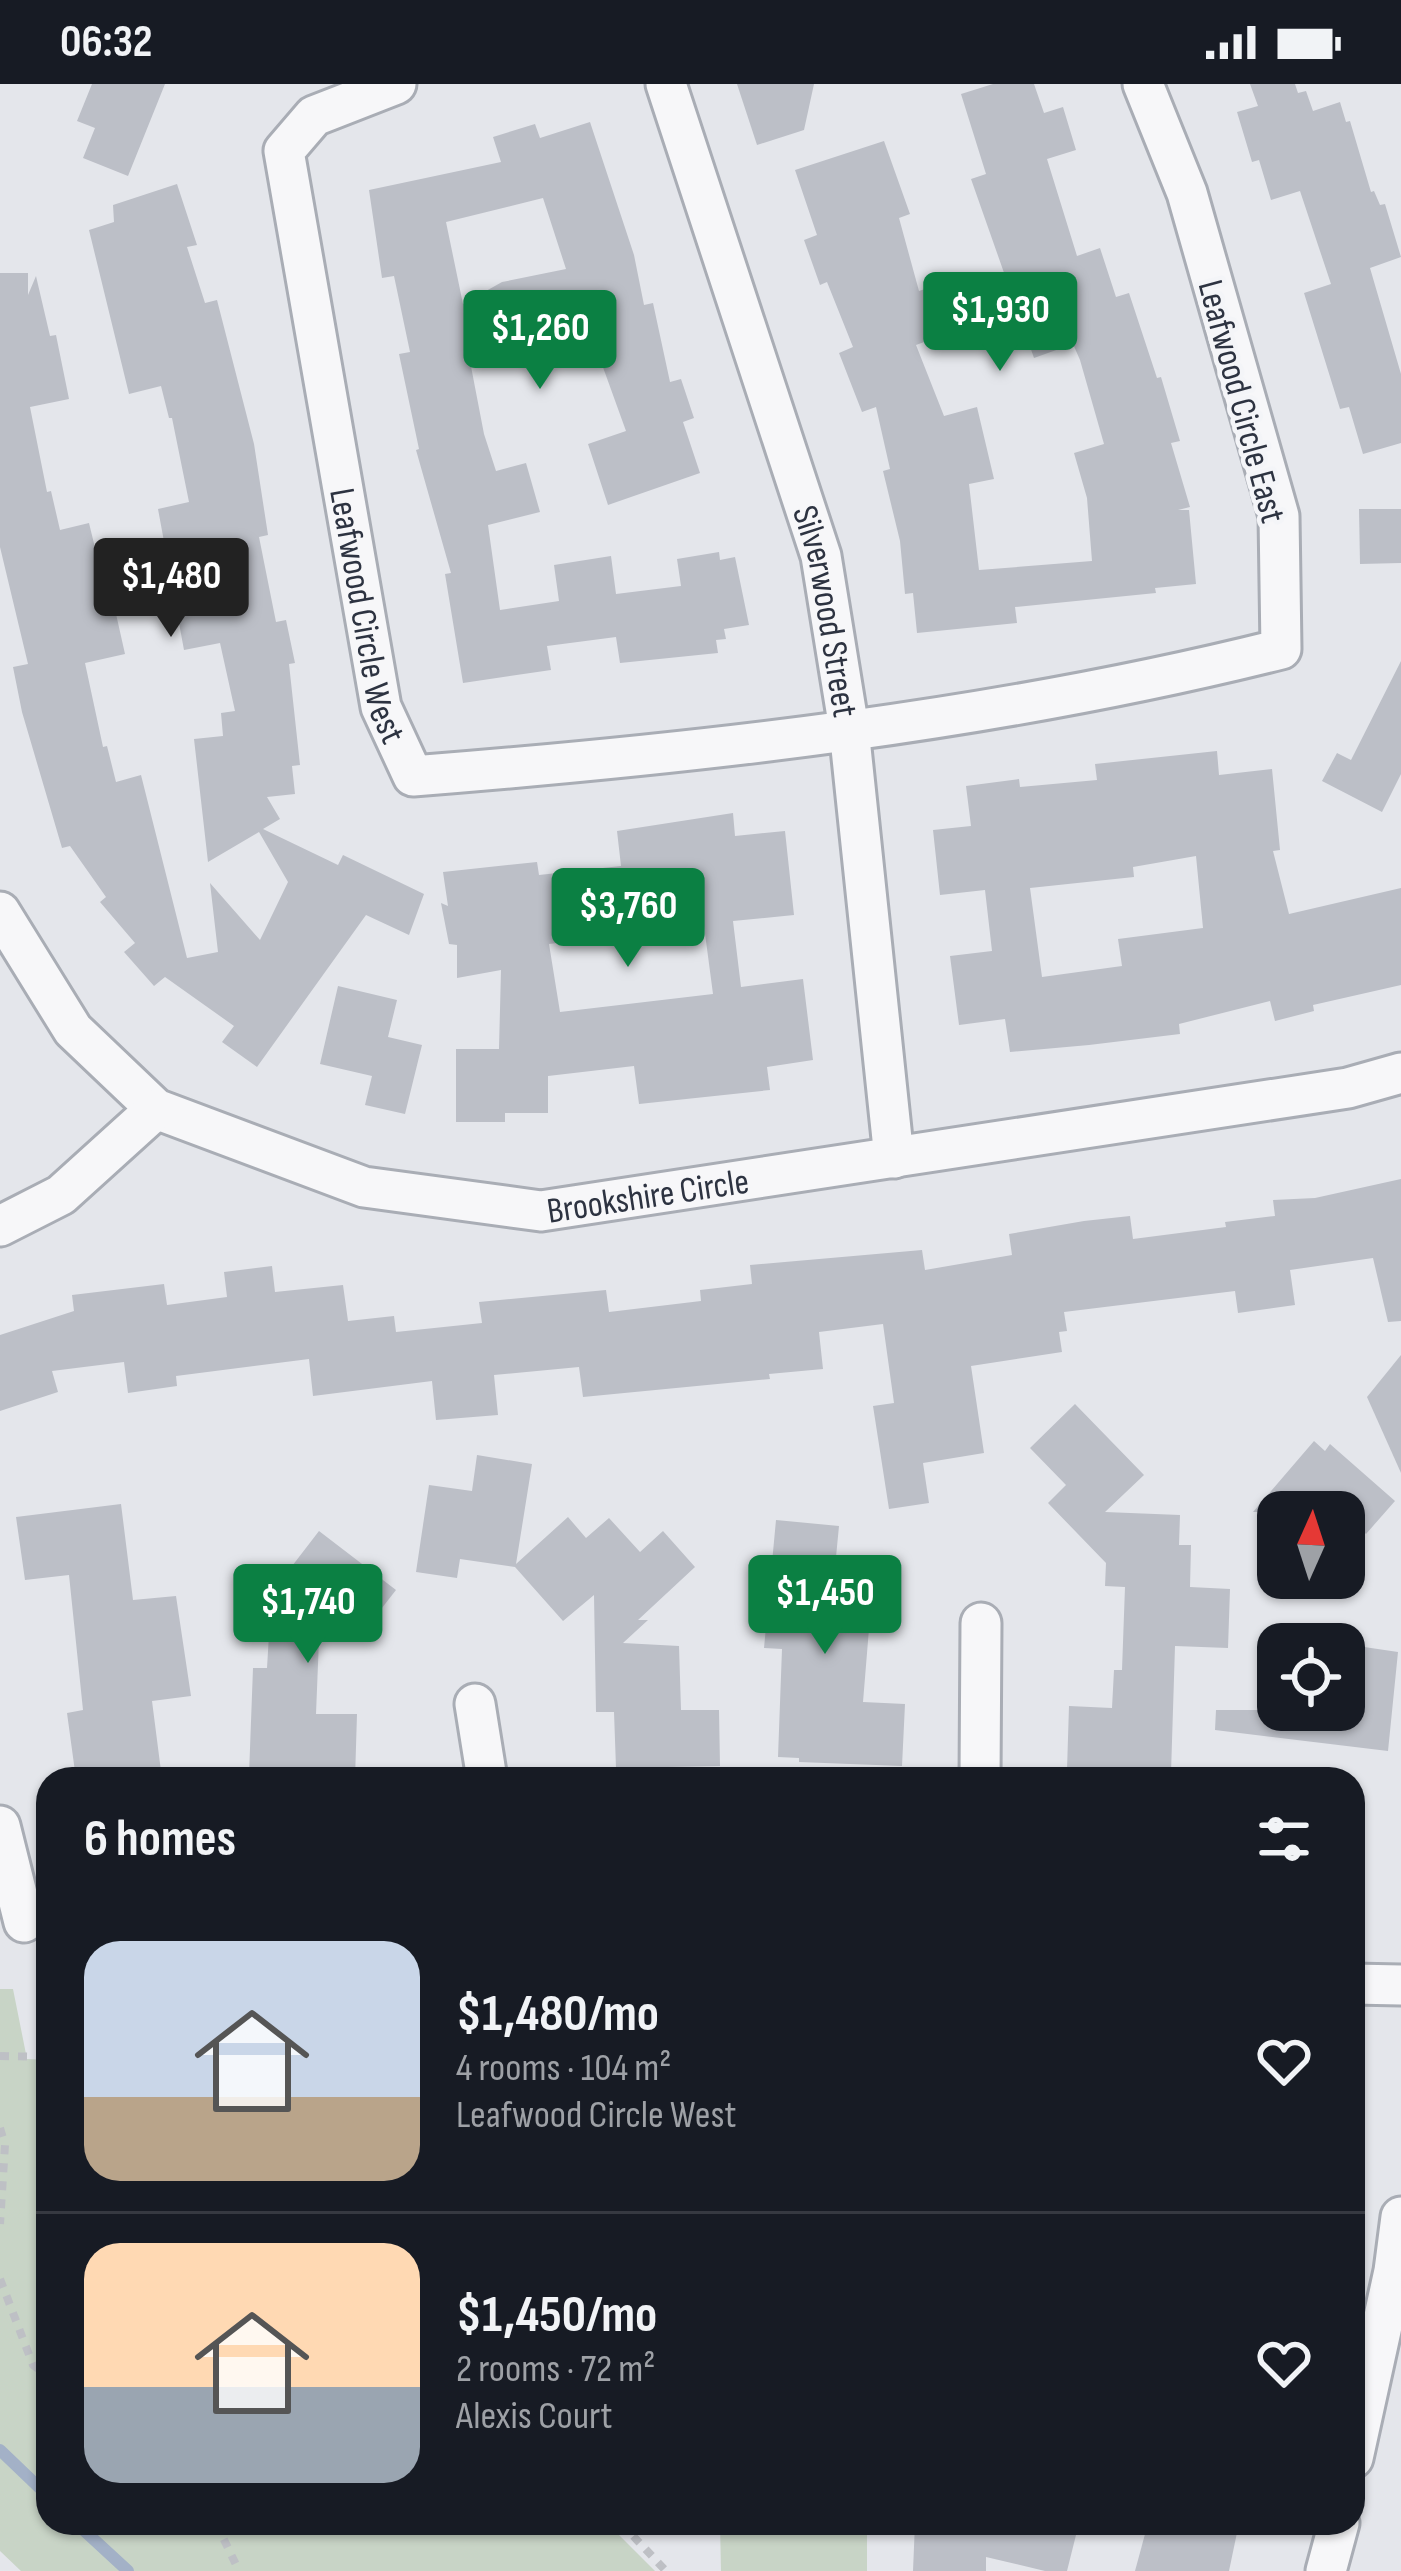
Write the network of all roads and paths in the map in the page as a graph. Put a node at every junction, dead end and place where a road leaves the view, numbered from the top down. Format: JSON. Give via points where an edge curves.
{"nodes":[{"id":1,"x":396,"y":84,"type":"edge"},
{"id":2,"x":666,"y":84,"type":"edge"},
{"id":3,"x":1143,"y":84,"type":"edge"},
{"id":4,"x":849,"y":729,"type":"junction"},
{"id":5,"x":0,"y":913,"type":"edge"},
{"id":6,"x":1401,"y":1073,"type":"edge"},
{"id":7,"x":156,"y":1109,"type":"junction"},
{"id":8,"x":894,"y":1157,"type":"junction"},
{"id":9,"x":0,"y":1226,"type":"edge"},
{"id":10,"x":981,"y":1622,"type":"dead end"},
{"id":11,"x":475,"y":1704,"type":"dead end"},
{"id":12,"x":485,"y":1767,"type":"edge"},
{"id":13,"x":980,"y":1767,"type":"edge"},
{"id":14,"x":0,"y":1826,"type":"edge"},
{"id":15,"x":24,"y":1923,"type":"edge"},
{"id":16,"x":1365,"y":1984,"type":"edge"},
{"id":17,"x":1401,"y":1984,"type":"edge"},
{"id":18,"x":0,"y":2056,"type":"edge"},
{"id":19,"x":36,"y":2057,"type":"edge"},
{"id":20,"x":0,"y":2128,"type":"edge"},
{"id":21,"x":1401,"y":2217,"type":"edge"},
{"id":22,"x":0,"y":2224,"type":"edge"},
{"id":23,"x":0,"y":2279,"type":"edge"},
{"id":24,"x":36,"y":2367,"type":"edge"},
{"id":25,"x":1365,"y":2403,"type":"edge"},
{"id":26,"x":222,"y":2535,"type":"edge"},
{"id":27,"x":631,"y":2535,"type":"edge"},
{"id":28,"x":1336,"y":2535,"type":"edge"},
{"id":29,"x":239,"y":2571,"type":"edge"},
{"id":30,"x":665,"y":2571,"type":"edge"},
{"id":31,"x":1326,"y":2571,"type":"edge"}],
"edges":[{"from":1,"to":4,"type":"street","name":"Leafwood Circle West","via":[[314,116],[284,151],[381,707],[413,776]]},
{"from":2,"to":4,"type":"street","name":"Silverwood Street","via":[[821,556]]},
{"from":3,"to":4,"type":"street","name":"Leafwood Circle East","via":[[1187,194],[1279,517],[1280,649],[1151,681]]},
{"from":4,"to":8,"type":"street","name":"Silverwood Street"},
{"from":5,"to":7,"type":"street","name":"Brookshire Circle","via":[[73,1030]]},
{"from":6,"to":8,"type":"street","name":"Brookshire Circle","via":[[1348,1088]]},
{"from":7,"to":8,"type":"street","name":"Brookshire Circle","via":[[364,1187],[541,1211]]},
{"from":7,"to":9,"type":"street","via":[[62,1195]]},
{"from":10,"to":13,"type":"street"},
{"from":11,"to":12,"type":"street"},
{"from":14,"to":15,"type":"street"},
{"from":16,"to":17,"type":"street"},
{"from":18,"to":19,"type":"path"},
{"from":20,"to":22,"type":"path"},
{"from":21,"to":25,"type":"street"},
{"from":23,"to":24,"type":"path"},
{"from":26,"to":29,"type":"path"},
{"from":27,"to":30,"type":"path"},
{"from":28,"to":31,"type":"street"}]}
